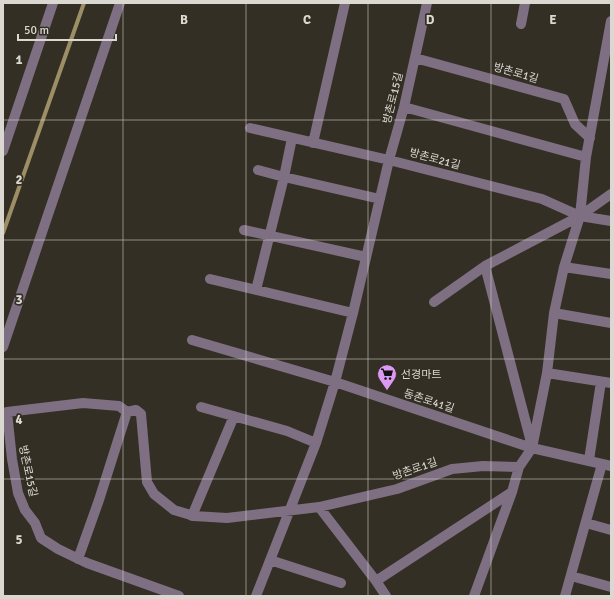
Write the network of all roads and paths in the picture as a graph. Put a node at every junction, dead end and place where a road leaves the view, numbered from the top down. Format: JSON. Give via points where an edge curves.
{"nodes":[{"id":1,"x":53,"y":3,"type":"edge"},
{"id":2,"x":120,"y":3,"type":"edge"},
{"id":3,"x":345,"y":3,"type":"edge"},
{"id":4,"x":427,"y":3,"type":"edge"},
{"id":5,"x":525,"y":3,"type":"edge"},
{"id":6,"x":611,"y":21,"type":"edge"},
{"id":7,"x":521,"y":24,"type":"dead end"},
{"id":8,"x":415,"y":58,"type":"junction"},
{"id":9,"x":404,"y":107,"type":"junction"},
{"id":10,"x":250,"y":128,"type":"dead end"},
{"id":11,"x":292,"y":138,"type":"junction"},
{"id":12,"x":590,"y":138,"type":"junction"},
{"id":13,"x":314,"y":143,"type":"junction"},
{"id":14,"x":3,"y":151,"type":"edge"},
{"id":15,"x":586,"y":157,"type":"junction"},
{"id":16,"x":389,"y":160,"type":"junction"},
{"id":17,"x":258,"y":170,"type":"dead end"},
{"id":18,"x":284,"y":177,"type":"junction"},
{"id":19,"x":611,"y":194,"type":"edge"},
{"id":20,"x":380,"y":199,"type":"junction"},
{"id":21,"x":580,"y":216,"type":"junction"},
{"id":22,"x":611,"y":221,"type":"edge"},
{"id":23,"x":244,"y":230,"type":"dead end"},
{"id":24,"x":269,"y":236,"type":"junction"},
{"id":25,"x":366,"y":257,"type":"junction"},
{"id":26,"x":485,"y":266,"type":"junction"},
{"id":27,"x":564,"y":267,"type":"junction"},
{"id":28,"x":611,"y":274,"type":"edge"},
{"id":29,"x":210,"y":279,"type":"dead end"},
{"id":30,"x":256,"y":290,"type":"junction"},
{"id":31,"x":434,"y":302,"type":"dead end"},
{"id":32,"x":353,"y":313,"type":"junction"},
{"id":33,"x":554,"y":313,"type":"junction"},
{"id":34,"x":611,"y":323,"type":"edge"},
{"id":35,"x":192,"y":340,"type":"dead end"},
{"id":36,"x":3,"y":347,"type":"edge"},
{"id":37,"x":547,"y":373,"type":"junction"},
{"id":38,"x":335,"y":382,"type":"junction"},
{"id":39,"x":606,"y":383,"type":"edge"},
{"id":40,"x":201,"y":407,"type":"dead end"},
{"id":41,"x":5,"y":411,"type":"edge"},
{"id":42,"x":127,"y":412,"type":"junction"},
{"id":43,"x":234,"y":416,"type":"junction"},
{"id":44,"x":316,"y":442,"type":"junction"},
{"id":45,"x":532,"y":448,"type":"junction"},
{"id":46,"x":589,"y":460,"type":"junction"},
{"id":47,"x":607,"y":465,"type":"edge"},
{"id":48,"x":519,"y":467,"type":"junction"},
{"id":49,"x":512,"y":492,"type":"junction"},
{"id":50,"x":319,"y":507,"type":"junction"},
{"id":51,"x":290,"y":511,"type":"junction"},
{"id":52,"x":192,"y":516,"type":"junction"},
{"id":53,"x":586,"y":523,"type":"junction"},
{"id":54,"x":611,"y":530,"type":"edge"},
{"id":55,"x":78,"y":559,"type":"junction"},
{"id":56,"x":270,"y":560,"type":"junction"},
{"id":57,"x":571,"y":576,"type":"junction"},
{"id":58,"x":376,"y":581,"type":"junction"},
{"id":59,"x":341,"y":583,"type":"dead end"},
{"id":60,"x":611,"y":587,"type":"edge"},
{"id":61,"x":179,"y":596,"type":"edge"},
{"id":62,"x":256,"y":596,"type":"edge"},
{"id":63,"x":386,"y":596,"type":"edge"},
{"id":64,"x":474,"y":596,"type":"edge"},
{"id":65,"x":565,"y":596,"type":"edge"}],
"edges":[{"from":1,"to":14,"type":"street"},
{"from":2,"to":36,"type":"street"},
{"from":3,"to":13,"type":"street"},
{"from":4,"to":8,"type":"street","name":"방촌로15길"},
{"from":5,"to":7,"type":"street"},
{"from":6,"to":12,"type":"street"},
{"from":8,"to":9,"type":"street","name":"방촌로15길"},
{"from":8,"to":12,"type":"street","name":"방촌로1길","via":[[564,99],[574,124]]},
{"from":9,"to":15,"type":"street"},
{"from":9,"to":16,"type":"street","name":"방촌로15길"},
{"from":10,"to":11,"type":"street","name":"방촌로21길"},
{"from":11,"to":13,"type":"street","name":"방촌로21길"},
{"from":11,"to":18,"type":"street"},
{"from":12,"to":15,"type":"street"},
{"from":13,"to":16,"type":"street","name":"방촌로21길"},
{"from":15,"to":21,"type":"street"},
{"from":16,"to":20,"type":"street","name":"방촌로15길"},
{"from":16,"to":21,"type":"street","name":"방촌로21길","via":[[542,199]]},
{"from":17,"to":18,"type":"street"},
{"from":18,"to":20,"type":"street"},
{"from":18,"to":24,"type":"street"},
{"from":19,"to":21,"type":"street"},
{"from":20,"to":25,"type":"street","name":"방촌로15길"},
{"from":21,"to":22,"type":"street","name":"방촌로21길"},
{"from":21,"to":26,"type":"street"},
{"from":21,"to":27,"type":"street"},
{"from":23,"to":24,"type":"street"},
{"from":24,"to":25,"type":"street"},
{"from":24,"to":30,"type":"street"},
{"from":25,"to":32,"type":"street","name":"방촌로15길"},
{"from":26,"to":31,"type":"street"},
{"from":26,"to":45,"type":"street"},
{"from":27,"to":28,"type":"street"},
{"from":27,"to":33,"type":"street"},
{"from":29,"to":30,"type":"street"},
{"from":30,"to":32,"type":"street"},
{"from":32,"to":38,"type":"street","name":"방촌로15길"},
{"from":33,"to":34,"type":"street"},
{"from":33,"to":37,"type":"street"},
{"from":35,"to":38,"type":"street","name":"동촌로41길"},
{"from":37,"to":39,"type":"street"},
{"from":37,"to":45,"type":"street"},
{"from":38,"to":44,"type":"street","name":"방촌로15길"},
{"from":38,"to":45,"type":"street","name":"동촌로41길"},
{"from":39,"to":46,"type":"street"},
{"from":40,"to":43,"type":"street"},
{"from":41,"to":42,"type":"street","name":"방촌로15길","via":[[83,403],[119,406]]},
{"from":41,"to":55,"type":"street","name":"방촌로15길","via":[[18,493],[25,510],[35,523],[41,538]]},
{"from":42,"to":52,"type":"street","name":"방촌로15길","via":[[136,410],[141,414],[147,482],[154,494],[174,510]]},
{"from":42,"to":55,"type":"street"},
{"from":43,"to":44,"type":"street"},
{"from":43,"to":52,"type":"street"},
{"from":44,"to":51,"type":"street","name":"방촌로15길"},
{"from":45,"to":46,"type":"street","name":"동촌로41길"},
{"from":45,"to":48,"type":"street"},
{"from":46,"to":47,"type":"street","name":"동촌로41길"},
{"from":47,"to":53,"type":"street"},
{"from":48,"to":49,"type":"street"},
{"from":48,"to":50,"type":"street","name":"방촌로1길","via":[[483,466],[452,469],[397,489]]},
{"from":49,"to":58,"type":"street"},
{"from":49,"to":64,"type":"street"},
{"from":50,"to":51,"type":"street","name":"방촌로1길"},
{"from":50,"to":58,"type":"street"},
{"from":51,"to":52,"type":"street","name":"방촌로15길","via":[[227,518]]},
{"from":51,"to":56,"type":"street","name":"방촌로15길"},
{"from":53,"to":54,"type":"street"},
{"from":53,"to":57,"type":"street"},
{"from":55,"to":61,"type":"street","name":"방촌로15길"},
{"from":56,"to":59,"type":"street"},
{"from":56,"to":62,"type":"street","name":"방촌로15길"},
{"from":57,"to":60,"type":"street"},
{"from":57,"to":65,"type":"street"},
{"from":58,"to":63,"type":"street"}]}
